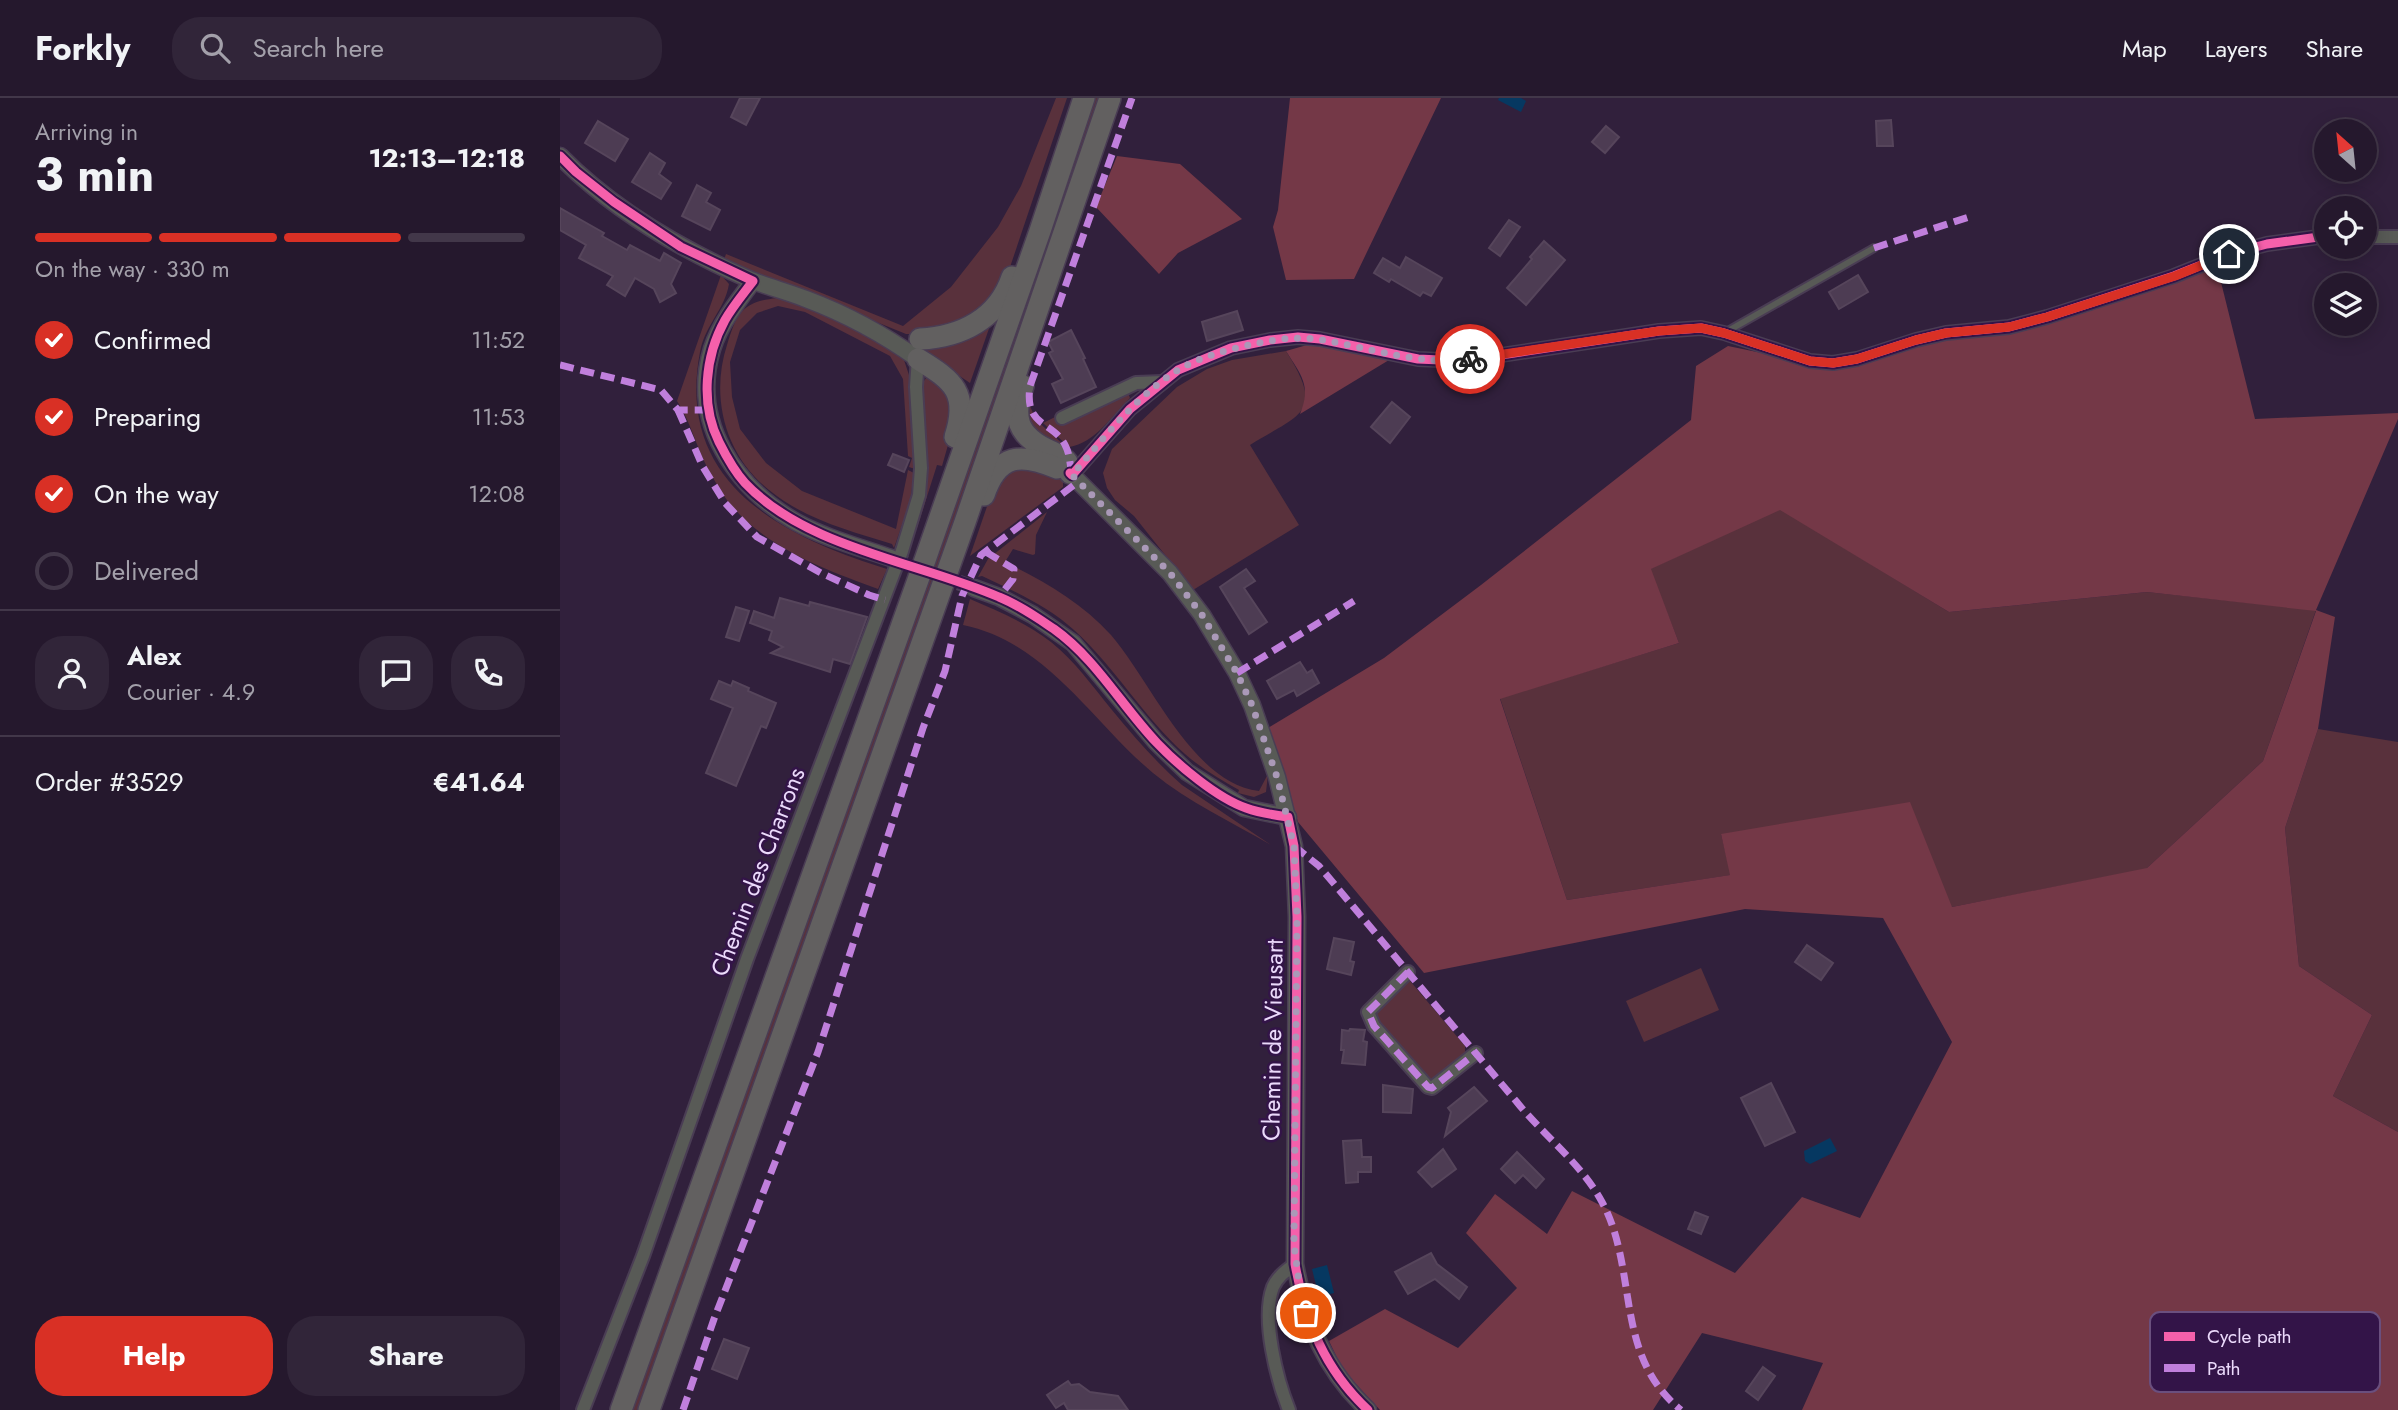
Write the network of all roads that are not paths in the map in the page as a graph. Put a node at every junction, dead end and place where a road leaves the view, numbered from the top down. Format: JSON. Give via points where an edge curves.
{"nodes":[{"id":1,"x":1084,"y":98,"type":"edge"},
{"id":2,"x":1110,"y":98,"type":"edge"},
{"id":3,"x":560,"y":156,"type":"edge"},
{"id":4,"x":1040,"y":231,"type":"junction"},
{"id":5,"x":2314,"y":236,"type":"edge"},
{"id":6,"x":2377,"y":237,"type":"edge"},
{"id":7,"x":2398,"y":237,"type":"edge"},
{"id":8,"x":1874,"y":248,"type":"dead end"},
{"id":9,"x":752,"y":281,"type":"junction"},
{"id":10,"x":1724,"y":333,"type":"junction"},
{"id":11,"x":1028,"y":336,"type":"junction"},
{"id":12,"x":919,"y":349,"type":"junction"},
{"id":13,"x":1163,"y":382,"type":"junction"},
{"id":14,"x":1062,"y":418,"type":"dead end"},
{"id":15,"x":956,"y":469,"type":"junction"},
{"id":16,"x":1071,"y":474,"type":"junction"},
{"id":17,"x":965,"y":522,"type":"junction"},
{"id":18,"x":891,"y":558,"type":"tunnel mouth"},
{"id":19,"x":974,"y":588,"type":"tunnel mouth"},
{"id":20,"x":1288,"y":817,"type":"junction"},
{"id":21,"x":1408,"y":972,"type":"dead end"},
{"id":22,"x":1476,"y":1053,"type":"dead end"},
{"id":23,"x":1295,"y":1264,"type":"junction"},
{"id":24,"x":583,"y":1410,"type":"edge"},
{"id":25,"x":621,"y":1410,"type":"edge"},
{"id":26,"x":649,"y":1410,"type":"edge"},
{"id":27,"x":1289,"y":1410,"type":"edge"},
{"id":28,"x":1368,"y":1410,"type":"edge"}],
"edges":[{"from":1,"to":4,"type":"highway"},
{"from":2,"to":11,"type":"highway"},
{"from":3,"to":9,"type":"street","via":[[614,202],[681,247]]},
{"from":4,"to":12,"type":"highway","via":[[1027,235],[1010,285],[982,320]]},
{"from":4,"to":15,"type":"highway"},
{"from":5,"to":10,"type":"street","via":[[2229,254],[2047,317],[2009,327],[1936,335],[1833,363],[1810,361]]},
{"from":6,"to":7,"type":"street"},
{"from":8,"to":10,"type":"lane"},
{"from":9,"to":12,"type":"street"},
{"from":9,"to":18,"type":"street","via":[[725,320],[712,350],[708,410],[720,444],[743,481],[768,504],[798,523]]},
{"from":10,"to":13,"type":"street","via":[[1701,328],[1659,331],[1462,360],[1418,359],[1298,337],[1231,348],[1178,370]]},
{"from":11,"to":16,"type":"highway","via":[[1036,348],[1019,397],[1020,424],[1032,442],[1067,462]]},
{"from":11,"to":17,"type":"highway"},
{"from":12,"to":15,"type":"highway","via":[[958,392],[961,421],[948,460]]},
{"from":12,"to":24,"type":"street","name":"Chemin des Charrons","via":[[919,495],[902,551]]},
{"from":13,"to":14,"type":"street","via":[[1136,383]]},
{"from":13,"to":16,"type":"street","via":[[1130,410]]},
{"from":15,"to":25,"type":"highway"},
{"from":16,"to":17,"type":"highway","via":[[1035,459],[1012,461],[994,474],[976,520]]},
{"from":16,"to":20,"type":"street","name":"Chemin de Vieusart","via":[[1170,573],[1202,615],[1252,705]]},
{"from":17,"to":26,"type":"highway"},
{"from":19,"to":20,"type":"street","via":[[1033,615],[1073,643],[1156,742],[1188,772],[1244,808]]},
{"from":20,"to":23,"type":"street","name":"Chemin de Vieusart","via":[[1297,917]]},
{"from":21,"to":22,"type":"street","via":[[1368,1012],[1374,1026],[1428,1087]]},
{"from":23,"to":27,"type":"street","via":[[1280,1275],[1270,1308],[1274,1368]]},
{"from":23,"to":28,"type":"street","name":"Chemin de Vieusart","via":[[1319,1346],[1336,1376]]}]}
